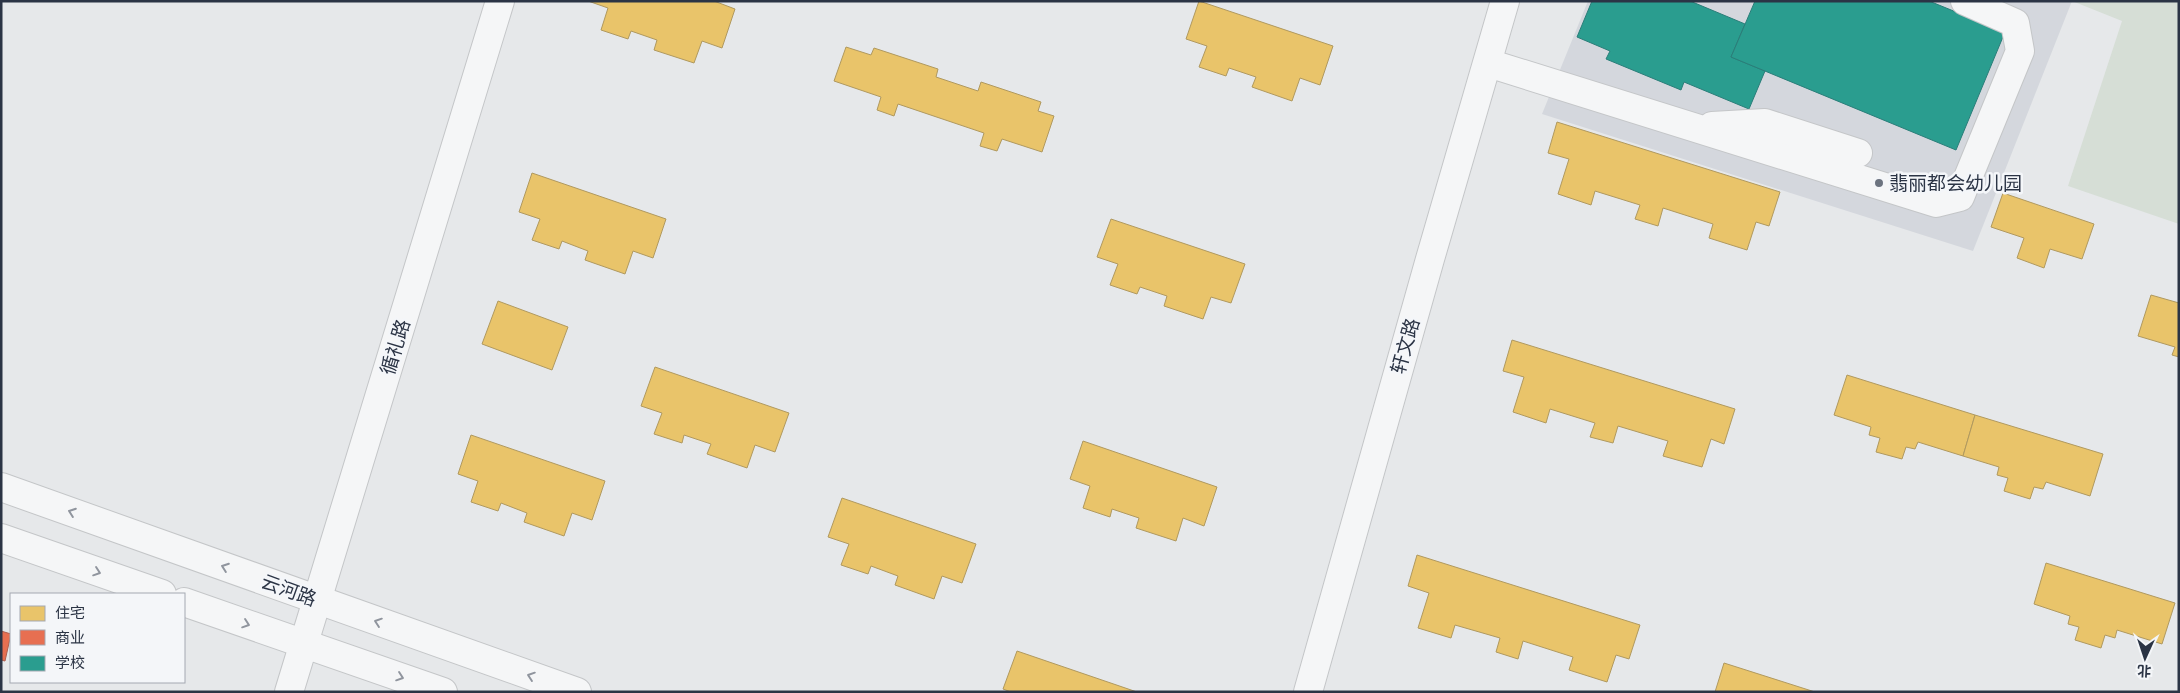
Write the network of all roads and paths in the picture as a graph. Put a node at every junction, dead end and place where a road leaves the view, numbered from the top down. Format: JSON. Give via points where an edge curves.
{"nodes":[{"id":1,"x":500,"y":1,"type":"edge"},
{"id":2,"x":1505,"y":1,"type":"edge"},
{"id":3,"x":1965,"y":1,"type":"edge"},
{"id":4,"x":1488,"y":63,"type":"junction"},
{"id":5,"x":1694,"y":127,"type":"junction"},
{"id":6,"x":1858,"y":152,"type":"dead end"},
{"id":7,"x":1,"y":487,"type":"edge"},
{"id":8,"x":1,"y":538,"type":"edge"},
{"id":9,"x":159,"y":593,"type":"edge"},
{"id":10,"x":318,"y":600,"type":"junction"},
{"id":11,"x":185,"y":602,"type":"edge"},
{"id":12,"x":303,"y":643,"type":"junction"},
{"id":13,"x":288,"y":692,"type":"edge"},
{"id":14,"x":443,"y":692,"type":"edge"},
{"id":15,"x":577,"y":692,"type":"edge"},
{"id":16,"x":1308,"y":692,"type":"edge"}],
"edges":[{"from":1,"to":10,"type":"street","name":"循礼路"},
{"from":2,"to":4,"type":"street","name":"轩文路"},
{"from":3,"to":5,"type":"street","via":[[2015,23],[2020,51],[1960,197],[1936,203]]},
{"from":4,"to":5,"type":"street"},
{"from":4,"to":16,"type":"street","name":"轩文路"},
{"from":5,"to":6,"type":"street","via":[[1766,123]]},
{"from":10,"to":7,"type":"street","name":"云河路","one_way":true},
{"from":8,"to":9,"type":"street","one_way":true},
{"from":10,"to":12,"type":"street","name":"循礼路"},
{"from":15,"to":10,"type":"street","name":"云河路","one_way":true},
{"from":11,"to":12,"type":"street","one_way":true},
{"from":12,"to":13,"type":"street","name":"循礼路"},
{"from":12,"to":14,"type":"street","one_way":true}]}
